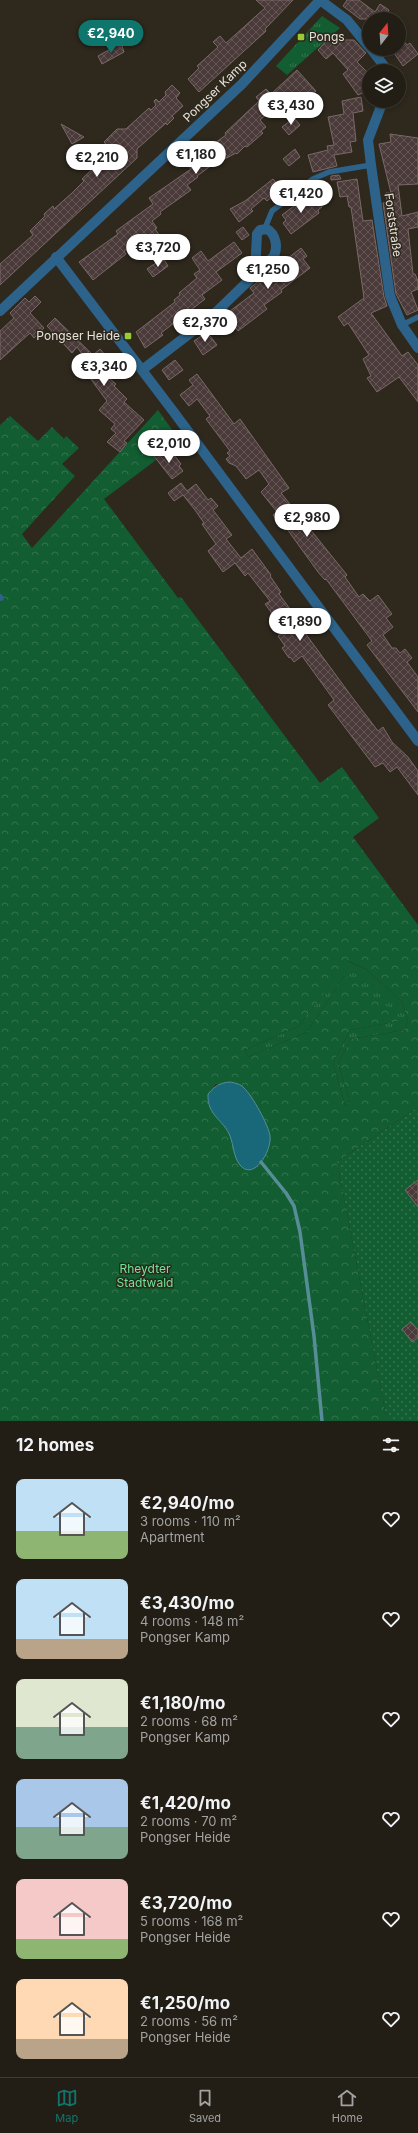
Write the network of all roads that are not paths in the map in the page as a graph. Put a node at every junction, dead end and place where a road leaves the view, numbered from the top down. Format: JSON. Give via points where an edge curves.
{"nodes":[{"id":1,"x":320,"y":0,"type":"edge"},
{"id":2,"x":362,"y":38,"type":"edge"},
{"id":3,"x":376,"y":56,"type":"edge"},
{"id":4,"x":383,"y":64,"type":"edge"},
{"id":5,"x":380,"y":108,"type":"edge"},
{"id":6,"x":371,"y":165,"type":"junction"},
{"id":7,"x":265,"y":228,"type":"junction"},
{"id":8,"x":56,"y":257,"type":"junction"},
{"id":9,"x":255,"y":274,"type":"junction"},
{"id":10,"x":0,"y":311,"type":"edge"},
{"id":11,"x":418,"y":317,"type":"edge"},
{"id":12,"x":402,"y":325,"type":"junction"},
{"id":13,"x":418,"y":348,"type":"edge"},
{"id":14,"x":142,"y":370,"type":"junction"},
{"id":15,"x":418,"y":741,"type":"edge"}],
"edges":[{"from":1,"to":2,"type":"street","via":[[347,20]]},
{"from":1,"to":8,"type":"street","name":"Pongser Kamp","via":[[242,84]]},
{"from":3,"to":4,"type":"street"},
{"from":5,"to":6,"type":"street","name":"Forststraße","via":[[368,140]]},
{"from":6,"to":7,"type":"lane","via":[[329,172],[313,179],[272,211]]},
{"from":6,"to":12,"type":"street","name":"Forststraße","via":[[390,296]]},
{"from":7,"to":9,"type":"street","via":[[257,234]]},
{"from":7,"to":9,"type":"street","via":[[273,235],[276,251]]},
{"from":8,"to":10,"type":"street","name":"Pongser Kamp"},
{"from":8,"to":14,"type":"street"},
{"from":9,"to":14,"type":"street","via":[[210,318]]},
{"from":11,"to":12,"type":"lane"},
{"from":12,"to":13,"type":"street","name":"Forststraße"},
{"from":14,"to":15,"type":"street"}]}
